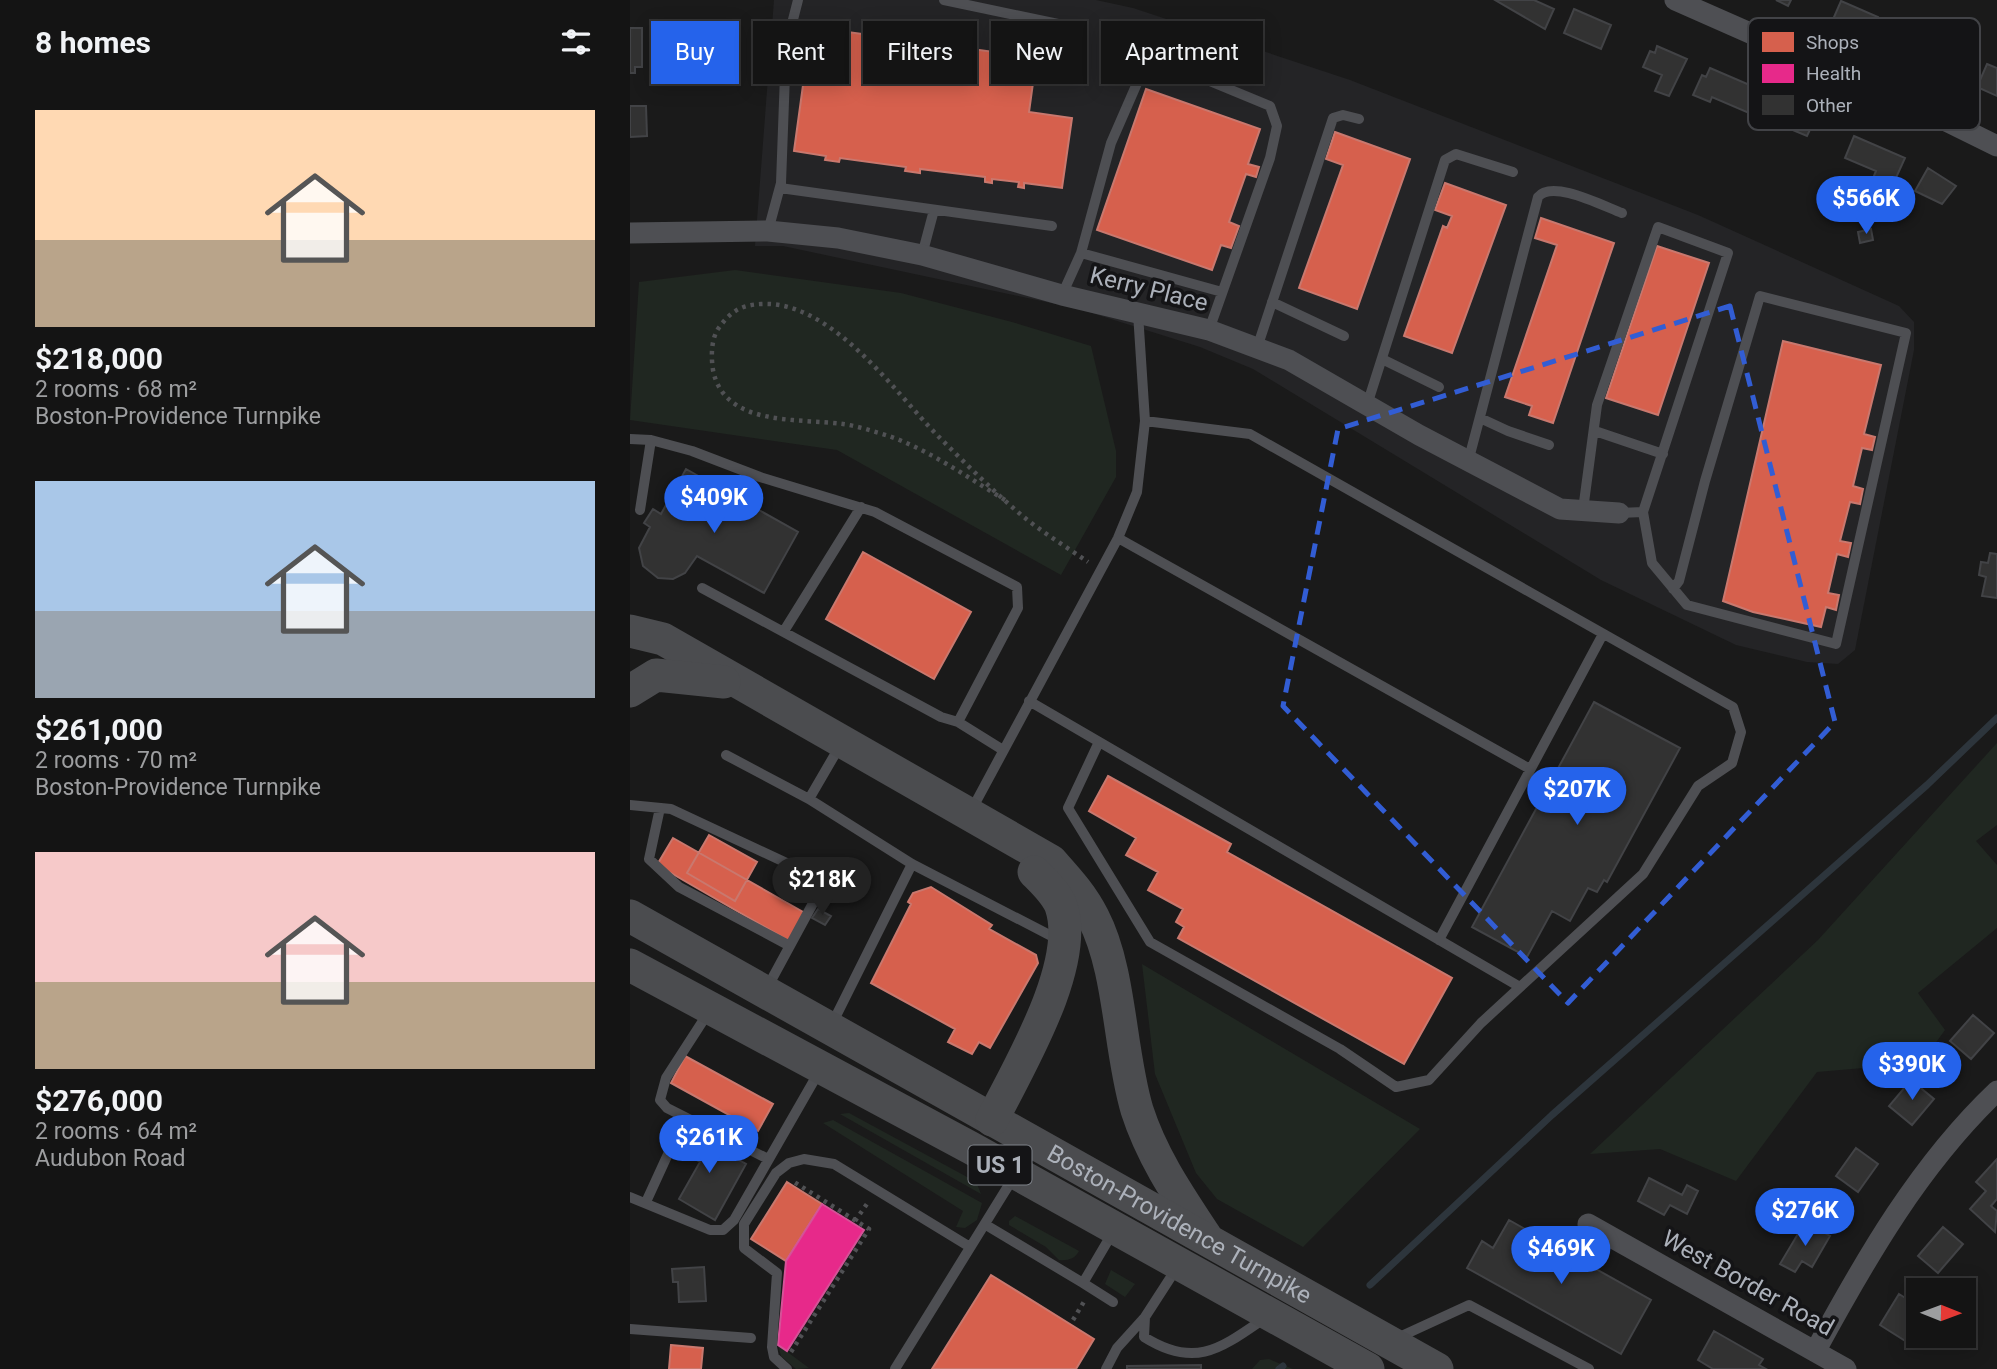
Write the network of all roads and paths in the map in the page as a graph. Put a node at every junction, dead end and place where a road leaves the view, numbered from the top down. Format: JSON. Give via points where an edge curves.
{"nodes":[{"id":1,"x":798,"y":0,"type":"edge"},
{"id":2,"x":944,"y":0,"type":"edge"},
{"id":3,"x":1675,"y":0,"type":"edge"},
{"id":4,"x":1044,"y":21,"type":"edge"},
{"id":5,"x":1748,"y":32,"type":"edge"},
{"id":6,"x":1359,"y":119,"type":"dead end"},
{"id":7,"x":1965,"y":130,"type":"edge"},
{"id":8,"x":1997,"y":146,"type":"edge"},
{"id":9,"x":1513,"y":172,"type":"dead end"},
{"id":10,"x":780,"y":188,"type":"junction"},
{"id":11,"x":934,"y":210,"type":"junction"},
{"id":12,"x":1622,"y":213,"type":"dead end"},
{"id":13,"x":1052,"y":226,"type":"dead end"},
{"id":14,"x":768,"y":231,"type":"junction"},
{"id":15,"x":630,"y":233,"type":"edge"},
{"id":16,"x":1081,"y":253,"type":"junction"},
{"id":17,"x":922,"y":255,"type":"junction"},
{"id":18,"x":1223,"y":292,"type":"junction"},
{"id":19,"x":1062,"y":295,"type":"junction"},
{"id":20,"x":1272,"y":302,"type":"junction"},
{"id":21,"x":1138,"y":313,"type":"junction"},
{"id":22,"x":1209,"y":330,"type":"junction"},
{"id":23,"x":1344,"y":336,"type":"dead end"},
{"id":24,"x":1257,"y":348,"type":"junction"},
{"id":25,"x":1382,"y":359,"type":"junction"},
{"id":26,"x":1439,"y":387,"type":"dead end"},
{"id":27,"x":1367,"y":405,"type":"junction"},
{"id":28,"x":1480,"y":418,"type":"junction"},
{"id":29,"x":1144,"y":421,"type":"junction"},
{"id":30,"x":1595,"y":431,"type":"junction"},
{"id":31,"x":630,"y":439,"type":"edge"},
{"id":32,"x":651,"y":440,"type":"junction"},
{"id":33,"x":1549,"y":445,"type":"dead end"},
{"id":34,"x":1663,"y":454,"type":"junction"},
{"id":35,"x":1468,"y":462,"type":"junction"},
{"id":36,"x":1005,"y":500,"type":"junction"},
{"id":37,"x":860,"y":508,"type":"junction"},
{"id":38,"x":640,"y":510,"type":"dead end"},
{"id":39,"x":1583,"y":510,"type":"junction"},
{"id":40,"x":1643,"y":512,"type":"junction"},
{"id":41,"x":1619,"y":513,"type":"joint"},
{"id":42,"x":1118,"y":538,"type":"junction"},
{"id":43,"x":1100,"y":571,"type":"junction"},
{"id":44,"x":702,"y":588,"type":"dead end"},
{"id":45,"x":1674,"y":589,"type":"junction"},
{"id":46,"x":630,"y":631,"type":"edge"},
{"id":47,"x":784,"y":631,"type":"junction"},
{"id":48,"x":1603,"y":634,"type":"junction"},
{"id":49,"x":743,"y":685,"type":"junction"},
{"id":50,"x":630,"y":691,"type":"edge"},
{"id":51,"x":1028,"y":701,"type":"junction"},
{"id":52,"x":958,"y":722,"type":"junction"},
{"id":53,"x":842,"y":742,"type":"junction"},
{"id":54,"x":1099,"y":742,"type":"junction"},
{"id":55,"x":1003,"y":750,"type":"junction"},
{"id":56,"x":726,"y":755,"type":"dead end"},
{"id":57,"x":1530,"y":769,"type":"junction"},
{"id":58,"x":809,"y":799,"type":"junction"},
{"id":59,"x":630,"y":805,"type":"edge"},
{"id":60,"x":660,"y":808,"type":"junction"},
{"id":61,"x":970,"y":814,"type":"junction"},
{"id":62,"x":912,"y":864,"type":"junction"},
{"id":63,"x":630,"y":916,"type":"edge"},
{"id":64,"x":1438,"y":940,"type":"junction"},
{"id":65,"x":1063,"y":942,"type":"junction"},
{"id":66,"x":790,"y":946,"type":"junction"},
{"id":67,"x":630,"y":965,"type":"edge"},
{"id":68,"x":1520,"y":987,"type":"junction"},
{"id":69,"x":765,"y":992,"type":"junction"},
{"id":70,"x":710,"y":1008,"type":"junction"},
{"id":71,"x":830,"y":1028,"type":"junction"},
{"id":72,"x":821,"y":1068,"type":"junction"},
{"id":73,"x":1997,"y":1091,"type":"edge"},
{"id":74,"x":685,"y":1117,"type":"junction"},
{"id":75,"x":992,"y":1120,"type":"junction"},
{"id":76,"x":768,"y":1158,"type":"junction"},
{"id":77,"x":1016,"y":1174,"type":"junction"},
{"id":78,"x":788,"y":1178,"type":"dead end"},
{"id":79,"x":876,"y":1189,"type":"junction"},
{"id":80,"x":630,"y":1197,"type":"edge"},
{"id":81,"x":646,"y":1202,"type":"junction"},
{"id":82,"x":855,"y":1221,"type":"junction"},
{"id":83,"x":1588,"y":1224,"type":"dead end"},
{"id":84,"x":986,"y":1225,"type":"junction"},
{"id":85,"x":1116,"y":1228,"type":"junction"},
{"id":86,"x":1210,"y":1242,"type":"junction"},
{"id":87,"x":970,"y":1247,"type":"junction"},
{"id":88,"x":1180,"y":1263,"type":"junction"},
{"id":89,"x":1087,"y":1286,"type":"junction"},
{"id":90,"x":1113,"y":1302,"type":"dead end"},
{"id":91,"x":1270,"y":1314,"type":"junction"},
{"id":92,"x":1145,"y":1317,"type":"junction"},
{"id":93,"x":1073,"y":1320,"type":"dead end"},
{"id":94,"x":630,"y":1329,"type":"edge"},
{"id":95,"x":751,"y":1338,"type":"dead end"},
{"id":96,"x":1388,"y":1342,"type":"junction"},
{"id":97,"x":1816,"y":1350,"type":"junction"},
{"id":98,"x":791,"y":1352,"type":"dead end"},
{"id":99,"x":787,"y":1369,"type":"edge"},
{"id":100,"x":895,"y":1369,"type":"edge"},
{"id":101,"x":1106,"y":1369,"type":"edge"},
{"id":102,"x":1368,"y":1369,"type":"edge"},
{"id":103,"x":1437,"y":1369,"type":"edge"},
{"id":104,"x":1589,"y":1369,"type":"edge"},
{"id":105,"x":1846,"y":1369,"type":"edge"}],
"edges":[{"from":1,"to":10,"type":"lane","via":[[786,47]]},
{"from":2,"to":4,"type":"lane"},
{"from":3,"to":5,"type":"street"},
{"from":6,"to":20,"type":"lane","via":[[1333,118]]},
{"from":7,"to":8,"type":"street"},
{"from":9,"to":25,"type":"lane","via":[[1456,153],[1445,160]]},
{"from":10,"to":11,"type":"lane"},
{"from":10,"to":14,"type":"lane"},
{"from":11,"to":13,"type":"lane"},
{"from":11,"to":17,"type":"lane"},
{"from":12,"to":28,"type":"lane","via":[[1562,190],[1550,189],[1538,197]]},
{"from":14,"to":15,"type":"street","name":"Kerry Place"},
{"from":14,"to":17,"type":"street","name":"Kerry Place","via":[[838,238]]},
{"from":16,"to":18,"type":"lane"},
{"from":16,"to":18,"type":"lane","via":[[1111,144],[1144,65],[1166,63],[1270,106],[1277,126]]},
{"from":16,"to":19,"type":"lane"},
{"from":17,"to":19,"type":"street","name":"Kerry Place"},
{"from":18,"to":22,"type":"lane"},
{"from":19,"to":21,"type":"street","name":"Kerry Place"},
{"from":20,"to":23,"type":"lane"},
{"from":20,"to":24,"type":"lane"},
{"from":21,"to":22,"type":"street","name":"Kerry Place"},
{"from":21,"to":29,"type":"lane"},
{"from":22,"to":24,"type":"street","name":"Kerry Place"},
{"from":24,"to":27,"type":"street","name":"Kerry Place","via":[[1289,360]]},
{"from":25,"to":26,"type":"lane"},
{"from":25,"to":27,"type":"lane"},
{"from":27,"to":35,"type":"street","name":"Kerry Place"},
{"from":28,"to":33,"type":"lane"},
{"from":28,"to":35,"type":"lane"},
{"from":29,"to":42,"type":"lane","via":[[1137,492]]},
{"from":29,"to":48,"type":"lane","via":[[1250,434]]},
{"from":30,"to":34,"type":"lane"},
{"from":30,"to":34,"type":"lane","via":[[1597,405],[1658,228],[1728,253]]},
{"from":30,"to":39,"type":"lane"},
{"from":31,"to":32,"type":"lane"},
{"from":32,"to":37,"type":"lane"},
{"from":32,"to":38,"type":"lane"},
{"from":34,"to":40,"type":"lane"},
{"from":35,"to":39,"type":"street","name":"Kerry Place","via":[[1560,509]]},
{"from":36,"to":36,"type":"path","via":[[937,435],[881,372],[802,310],[775,303],[745,304],[728,314],[715,334],[711,358],[715,380],[723,397],[738,407],[758,415],[847,424],[889,436],[923,449]]},
{"from":36,"to":43,"type":"path"},
{"from":37,"to":47,"type":"lane"},
{"from":37,"to":52,"type":"lane","via":[[1017,587],[1018,608]]},
{"from":39,"to":41,"type":"street","name":"Kerry Place"},
{"from":40,"to":41,"type":"lane"},
{"from":40,"to":45,"type":"lane","via":[[1652,563]]},
{"from":42,"to":43,"type":"lane"},
{"from":42,"to":57,"type":"lane"},
{"from":43,"to":51,"type":"lane"},
{"from":44,"to":47,"type":"lane"},
{"from":45,"to":45,"type":"lane","via":[[1760,296],[1906,333],[1836,644],[1687,605]]},
{"from":46,"to":49,"type":"main road","via":[[663,639]]},
{"from":47,"to":52,"type":"lane"},
{"from":48,"to":57,"type":"lane"},
{"from":48,"to":68,"type":"lane","via":[[1733,707],[1741,732],[1732,763],[1698,786],[1643,874]]},
{"from":49,"to":50,"type":"main road","via":[[656,675]]},
{"from":49,"to":53,"type":"main road"},
{"from":51,"to":54,"type":"lane"},
{"from":51,"to":55,"type":"lane"},
{"from":52,"to":55,"type":"lane"},
{"from":53,"to":58,"type":"lane"},
{"from":53,"to":61,"type":"main road"},
{"from":54,"to":64,"type":"lane"},
{"from":54,"to":68,"type":"lane","via":[[1068,808],[1150,942],[1340,1049],[1396,1087],[1429,1080]]},
{"from":55,"to":61,"type":"lane"},
{"from":56,"to":58,"type":"lane"},
{"from":57,"to":64,"type":"lane"},
{"from":58,"to":62,"type":"lane"},
{"from":59,"to":60,"type":"lane"},
{"from":60,"to":66,"type":"lane","via":[[649,859],[679,887]]},
{"from":60,"to":66,"type":"lane","via":[[671,809],[808,873],[818,894]]},
{"from":61,"to":65,"type":"main road","via":[[1047,885],[1061,906]]},
{"from":61,"to":86,"type":"main road","via":[[1051,861],[1078,891],[1094,919],[1112,982],[1125,1064],[1149,1146]]},
{"from":62,"to":65,"type":"lane"},
{"from":62,"to":71,"type":"lane"},
{"from":63,"to":69,"type":"main road","name":"Boston-Providence Turnpike","number":"US 1"},
{"from":64,"to":68,"type":"lane"},
{"from":65,"to":75,"type":"main road","via":[[1054,994]]},
{"from":66,"to":69,"type":"lane"},
{"from":67,"to":70,"type":"main road","name":"Boston-Providence Turnpike","number":"US 1"},
{"from":69,"to":71,"type":"main road","name":"Boston-Providence Turnpike","number":"US 1"},
{"from":70,"to":72,"type":"main road","name":"Boston-Providence Turnpike","number":"US 1"},
{"from":70,"to":74,"type":"lane","via":[[661,1087],[660,1100]]},
{"from":71,"to":75,"type":"main road","name":"Boston-Providence Turnpike","number":"US 1"},
{"from":72,"to":76,"type":"lane"},
{"from":72,"to":77,"type":"main road","name":"Boston-Providence Turnpike","number":"US 1"},
{"from":73,"to":97,"type":"street","via":[[1914,1186],[1858,1272]]},
{"from":74,"to":76,"type":"lane"},
{"from":74,"to":81,"type":"lane"},
{"from":75,"to":86,"type":"main road","name":"Boston-Providence Turnpike","number":"US 1"},
{"from":76,"to":81,"type":"lane","via":[[734,1220],[723,1230],[710,1230]]},
{"from":77,"to":84,"type":"lane"},
{"from":77,"to":85,"type":"main road","name":"Boston-Providence Turnpike","number":"US 1"},
{"from":78,"to":82,"type":"path"},
{"from":79,"to":82,"type":"path"},
{"from":79,"to":87,"type":"lane"},
{"from":79,"to":99,"type":"lane","via":[[834,1164],[795,1161],[782,1167],[744,1224],[748,1253],[777,1273],[772,1347],[774,1357]]},
{"from":80,"to":81,"type":"lane"},
{"from":82,"to":98,"type":"path","via":[[869,1229]]},
{"from":83,"to":97,"type":"street","name":"West Border Road"},
{"from":84,"to":87,"type":"lane"},
{"from":84,"to":89,"type":"lane"},
{"from":85,"to":88,"type":"main road","name":"Boston-Providence Turnpike","number":"US 1"},
{"from":85,"to":89,"type":"lane"},
{"from":86,"to":96,"type":"main road","name":"Boston-Providence Turnpike","number":"US 1"},
{"from":87,"to":100,"type":"lane"},
{"from":88,"to":91,"type":"main road","name":"Boston-Providence Turnpike","number":"US 1"},
{"from":88,"to":92,"type":"lane"},
{"from":89,"to":90,"type":"lane"},
{"from":89,"to":93,"type":"path"},
{"from":91,"to":92,"type":"lane","via":[[1211,1355],[1191,1357],[1164,1353],[1144,1338]]},
{"from":91,"to":102,"type":"main road","name":"Boston-Providence Turnpike","number":"US 1"},
{"from":92,"to":101,"type":"lane","via":[[1117,1348]]},
{"from":94,"to":95,"type":"lane"},
{"from":96,"to":103,"type":"main road","name":"Boston-Providence Turnpike","number":"US 1"},
{"from":96,"to":104,"type":"lane","via":[[1469,1305]]},
{"from":97,"to":105,"type":"street","name":"West Border Road"}]}
